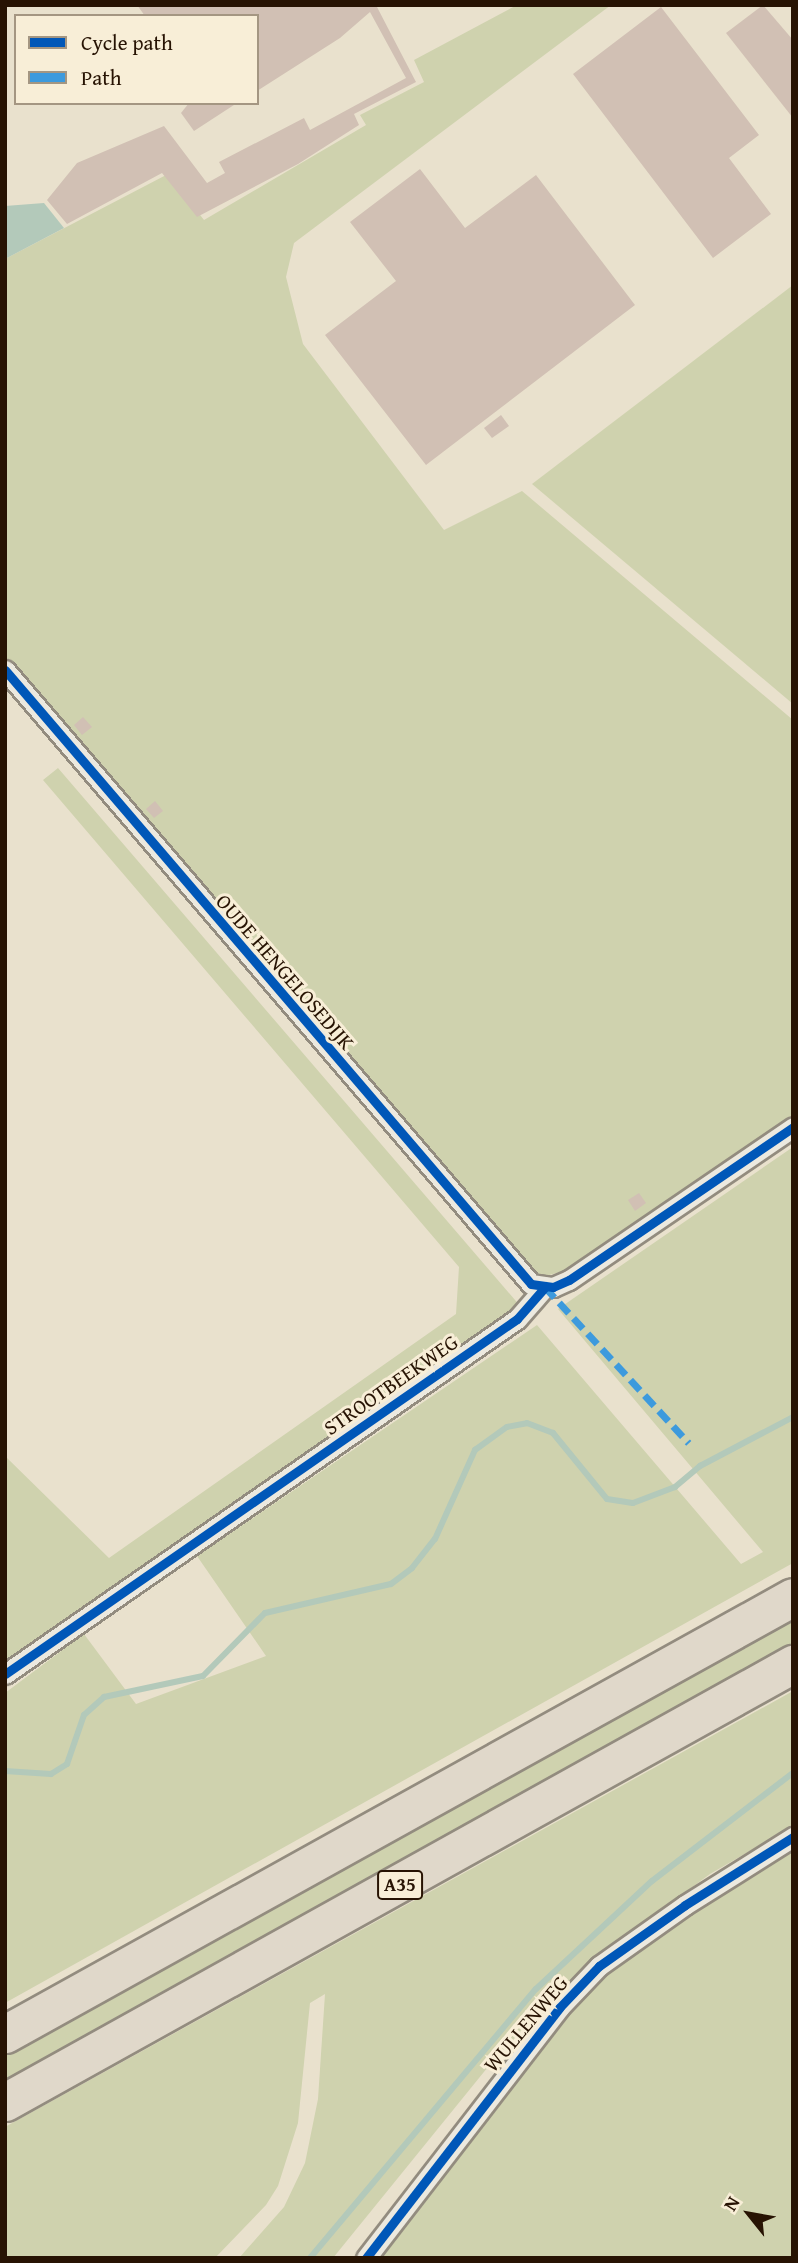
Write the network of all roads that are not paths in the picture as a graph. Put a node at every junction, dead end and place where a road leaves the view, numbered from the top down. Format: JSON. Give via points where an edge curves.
{"nodes":[{"id":1,"x":5,"y":670,"type":"edge"},
{"id":2,"x":793,"y":1127,"type":"edge"},
{"id":3,"x":545,"y":1287,"type":"junction"},
{"id":4,"x":793,"y":1597,"type":"edge"},
{"id":5,"x":793,"y":1664,"type":"edge"},
{"id":6,"x":5,"y":1674,"type":"edge"},
{"id":7,"x":793,"y":1837,"type":"edge"},
{"id":8,"x":5,"y":2034,"type":"edge"},
{"id":9,"x":5,"y":2102,"type":"edge"},
{"id":10,"x":366,"y":2258,"type":"edge"}],
"edges":[{"from":1,"to":3,"type":"street","name":"OUDE HENGELOSEDIJK","via":[[526,1280]]},
{"from":2,"to":3,"type":"street","name":"STROOTBEEKWEG","via":[[569,1280]]},
{"from":3,"to":6,"type":"street","name":"STROOTBEEKWEG","via":[[516,1319]]},
{"from":4,"to":8,"type":"highway"},
{"from":5,"to":9,"type":"highway","number":"A35"},
{"from":7,"to":10,"type":"street","name":"WULLENWEG","via":[[684,1905],[599,1966],[551,2018]]}]}
